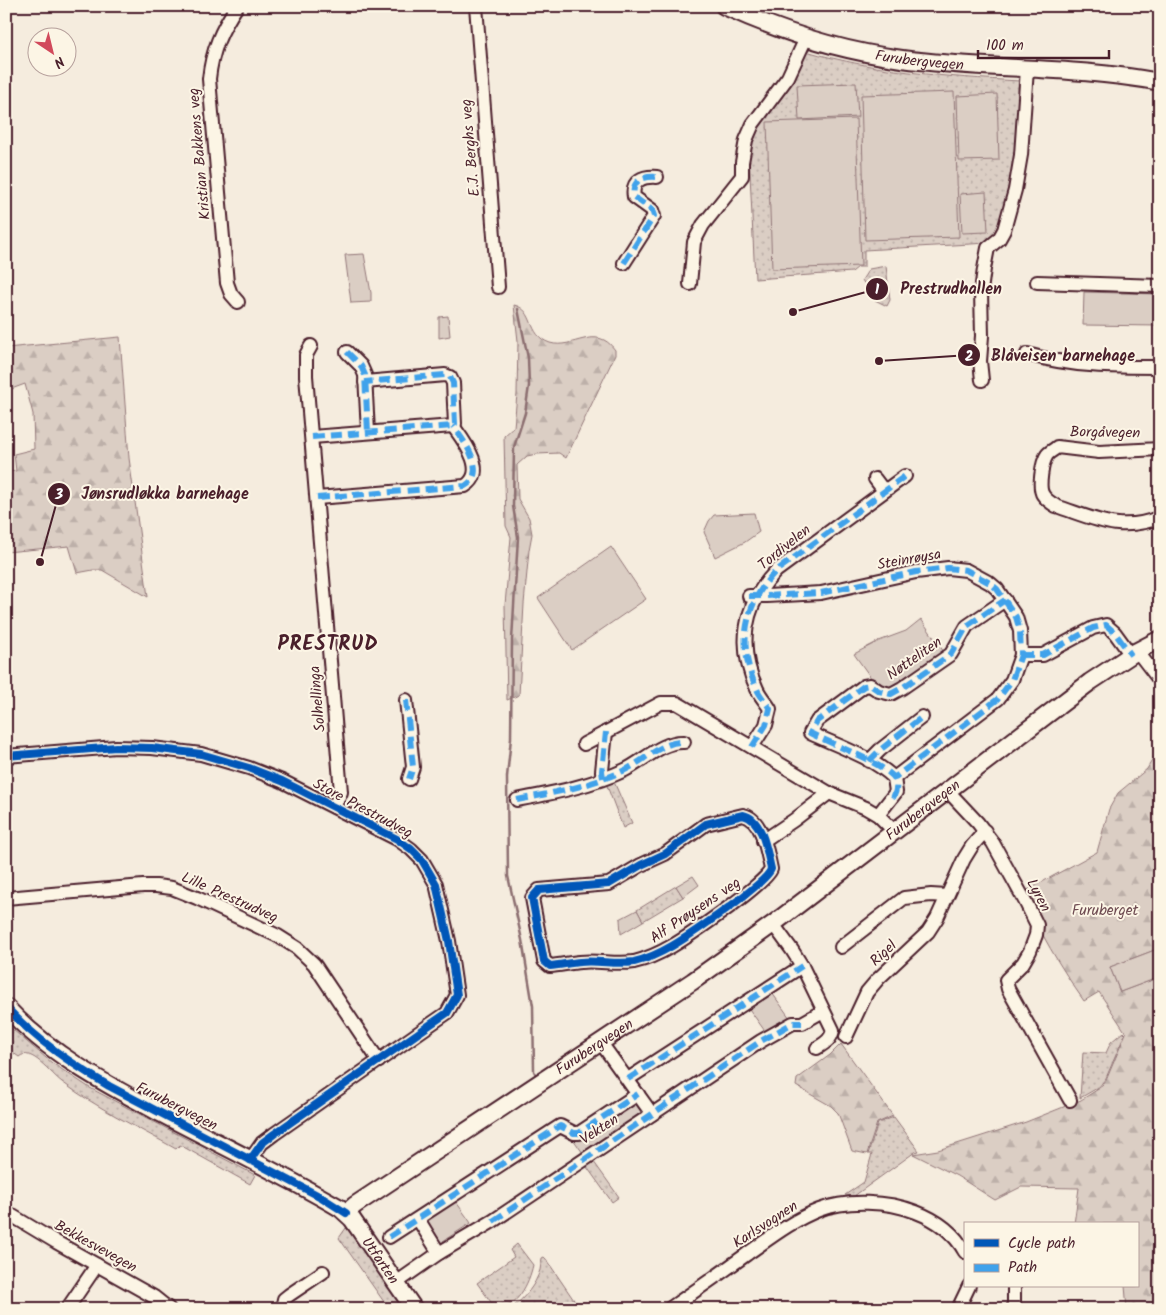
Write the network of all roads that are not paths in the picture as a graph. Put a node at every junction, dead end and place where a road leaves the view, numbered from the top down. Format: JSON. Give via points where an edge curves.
{"nodes":[{"id":1,"x":237,"y":6,"type":"edge"},
{"id":2,"x":476,"y":6,"type":"edge"},
{"id":3,"x":724,"y":6,"type":"edge"},
{"id":4,"x":746,"y":11,"type":"edge"},
{"id":5,"x":806,"y":38,"type":"junction"},
{"id":6,"x":1027,"y":69,"type":"junction"},
{"id":7,"x":1160,"y":82,"type":"edge"},
{"id":8,"x":657,"y":177,"type":"dead end"},
{"id":9,"x":624,"y":263,"type":"dead end"},
{"id":10,"x":1037,"y":282,"type":"dead end"},
{"id":11,"x":690,"y":284,"type":"dead end"},
{"id":12,"x":1160,"y":286,"type":"edge"},
{"id":13,"x":498,"y":287,"type":"dead end"},
{"id":14,"x":238,"y":302,"type":"dead end"},
{"id":15,"x":311,"y":346,"type":"dead end"},
{"id":16,"x":347,"y":352,"type":"dead end"},
{"id":17,"x":1027,"y":354,"type":"dead end"},
{"id":18,"x":1160,"y":367,"type":"edge"},
{"id":19,"x":982,"y":380,"type":"dead end"},
{"id":20,"x":365,"y":382,"type":"junction"},
{"id":21,"x":453,"y":426,"type":"junction"},
{"id":22,"x":368,"y":432,"type":"junction"},
{"id":23,"x":312,"y":438,"type":"junction"},
{"id":24,"x":1160,"y":449,"type":"edge"},
{"id":25,"x":905,"y":476,"type":"dead end"},
{"id":26,"x":875,"y":479,"type":"dead end"},
{"id":27,"x":884,"y":491,"type":"junction"},
{"id":28,"x":317,"y":498,"type":"junction"},
{"id":29,"x":1160,"y":517,"type":"edge"},
{"id":30,"x":753,"y":596,"type":"junction"},
{"id":31,"x":1005,"y":600,"type":"junction"},
{"id":32,"x":1160,"y":638,"type":"edge"},
{"id":33,"x":1134,"y":653,"type":"junction"},
{"id":34,"x":1021,"y":655,"type":"junction"},
{"id":35,"x":1160,"y":681,"type":"edge"},
{"id":36,"x":406,"y":700,"type":"dead end"},
{"id":37,"x":922,"y":717,"type":"dead end"},
{"id":38,"x":606,"y":732,"type":"junction"},
{"id":39,"x":684,"y":742,"type":"dead end"},
{"id":40,"x":584,"y":744,"type":"dead end"},
{"id":41,"x":752,"y":748,"type":"junction"},
{"id":42,"x":6,"y":756,"type":"edge"},
{"id":43,"x":869,"y":761,"type":"junction"},
{"id":44,"x":603,"y":778,"type":"junction"},
{"id":45,"x":894,"y":778,"type":"junction"},
{"id":46,"x":409,"y":779,"type":"dead end"},
{"id":47,"x":948,"y":791,"type":"junction"},
{"id":48,"x":829,"y":793,"type":"junction"},
{"id":49,"x":517,"y":800,"type":"dead end"},
{"id":50,"x":334,"y":807,"type":"junction"},
{"id":51,"x":878,"y":815,"type":"junction"},
{"id":52,"x":985,"y":831,"type":"junction"},
{"id":53,"x":895,"y":832,"type":"junction"},
{"id":54,"x":763,"y":841,"type":"junction"},
{"id":55,"x":947,"y":896,"type":"junction"},
{"id":56,"x":6,"y":898,"type":"edge"},
{"id":57,"x":773,"y":924,"type":"junction"},
{"id":58,"x":841,"y":947,"type":"dead end"},
{"id":59,"x":802,"y":966,"type":"junction"},
{"id":60,"x":6,"y":1007,"type":"edge"},
{"id":61,"x":823,"y":1011,"type":"junction"},
{"id":62,"x":846,"y":1037,"type":"dead end"},
{"id":63,"x":601,"y":1043,"type":"junction"},
{"id":64,"x":817,"y":1048,"type":"dead end"},
{"id":65,"x":379,"y":1061,"type":"junction"},
{"id":66,"x":628,"y":1079,"type":"junction"},
{"id":67,"x":638,"y":1094,"type":"junction"},
{"id":68,"x":1070,"y":1100,"type":"dead end"},
{"id":69,"x":652,"y":1114,"type":"junction"},
{"id":70,"x":250,"y":1160,"type":"junction"},
{"id":71,"x":6,"y":1212,"type":"edge"},
{"id":72,"x":346,"y":1213,"type":"junction"},
{"id":73,"x":418,"y":1218,"type":"junction"},
{"id":74,"x":390,"y":1237,"type":"dead end"},
{"id":75,"x":964,"y":1250,"type":"edge"},
{"id":76,"x":439,"y":1253,"type":"junction"},
{"id":77,"x":97,"y":1265,"type":"junction"},
{"id":78,"x":323,"y":1272,"type":"dead end"},
{"id":79,"x":396,"y":1283,"type":"junction"},
{"id":80,"x":968,"y":1288,"type":"edge"},
{"id":81,"x":1014,"y":1288,"type":"edge"},
{"id":82,"x":67,"y":1309,"type":"edge"},
{"id":83,"x":169,"y":1309,"type":"edge"},
{"id":84,"x":282,"y":1309,"type":"edge"},
{"id":85,"x":414,"y":1309,"type":"edge"},
{"id":86,"x":669,"y":1309,"type":"edge"},
{"id":87,"x":958,"y":1309,"type":"edge"},
{"id":88,"x":1014,"y":1309,"type":"edge"}],
"edges":[{"from":1,"to":14,"type":"street","name":"Kristian Bakkens veg","via":[[219,36],[211,59],[209,79],[227,283]]},
{"from":2,"to":13,"type":"street","name":"E.J. Berghs veg"},
{"from":3,"to":4,"type":"main road","name":"Furubergvegen"},
{"from":4,"to":5,"type":"main road","name":"Furubergvegen","via":[[760,23]]},
{"from":5,"to":6,"type":"main road","name":"Furubergvegen","via":[[901,58]]},
{"from":5,"to":11,"type":"street","via":[[788,77],[753,124],[746,140],[742,176],[694,242]]},
{"from":6,"to":7,"type":"main road","name":"Furubergvegen","via":[[1085,72]]},
{"from":6,"to":19,"type":"street","via":[[1021,155],[1014,190],[1004,230],[988,248],[984,269],[981,291]]},
{"from":8,"to":9,"type":"street","via":[[643,178],[634,189],[634,197],[652,210],[654,216]]},
{"from":10,"to":12,"type":"street"},
{"from":15,"to":23,"type":"street","name":"Solhellinga","via":[[306,355],[306,369]]},
{"from":16,"to":20,"type":"street","via":[[361,366]]},
{"from":17,"to":18,"type":"street","via":[[1097,367]]},
{"from":20,"to":21,"type":"street","via":[[450,377],[456,420]]},
{"from":20,"to":22,"type":"street"},
{"from":21,"to":22,"type":"street"},
{"from":21,"to":28,"type":"street","via":[[474,462],[473,476],[465,486]]},
{"from":22,"to":23,"type":"street"},
{"from":23,"to":28,"type":"street","name":"Solhellinga"},
{"from":24,"to":29,"type":"street","name":"Borgåvegen","via":[[1099,452],[1057,447],[1044,461],[1040,488],[1048,502],[1094,520],[1131,524]]},
{"from":25,"to":27,"type":"street","name":"Tordivelen"},
{"from":26,"to":27,"type":"street"},
{"from":27,"to":30,"type":"street","name":"Tordivelen","via":[[776,571]]},
{"from":28,"to":50,"type":"street","name":"Solhellinga","via":[[341,792]]},
{"from":30,"to":31,"type":"street","name":"Steinrøysa","via":[[821,593],[948,568],[977,575],[990,583]]},
{"from":30,"to":41,"type":"street","name":"Tordivelen","via":[[746,630],[746,652],[758,691],[770,709],[766,725]]},
{"from":31,"to":34,"type":"street","name":"Steinrøysa","via":[[1016,617]]},
{"from":31,"to":43,"type":"street","name":"Nøtteliten","via":[[968,626],[960,635],[956,648],[942,661],[902,688],[891,694],[870,685],[864,686],[817,721],[810,734]]},
{"from":32,"to":33,"type":"main road","name":"Furubergvegen"},
{"from":33,"to":34,"type":"street","via":[[1106,625],[1093,628],[1044,655]]},
{"from":33,"to":35,"type":"street"},
{"from":33,"to":47,"type":"main road","name":"Furubergvegen","via":[[1090,682]]},
{"from":34,"to":45,"type":"street","name":"Steinrøysa","via":[[1012,680],[998,699]]},
{"from":36,"to":46,"type":"street","via":[[413,767]]},
{"from":37,"to":43,"type":"street"},
{"from":38,"to":40,"type":"street"},
{"from":38,"to":41,"type":"street","via":[[661,703],[677,703]]},
{"from":38,"to":44,"type":"street"},
{"from":39,"to":44,"type":"street","via":[[671,743],[625,770]]},
{"from":41,"to":48,"type":"street"},
{"from":42,"to":50,"type":"street","name":"Store Prestrudveg","via":[[116,747],[187,752],[249,768]]},
{"from":43,"to":45,"type":"street"},
{"from":44,"to":49,"type":"street","via":[[560,792]]},
{"from":45,"to":51,"type":"street","via":[[896,792]]},
{"from":47,"to":52,"type":"street","name":"Lyren"},
{"from":47,"to":53,"type":"main road","name":"Furubergvegen"},
{"from":48,"to":51,"type":"street"},
{"from":48,"to":54,"type":"street"},
{"from":50,"to":65,"type":"street","name":"Store Prestrudveg","via":[[397,839],[422,860],[436,884],[453,963],[457,995],[447,1013]]},
{"from":51,"to":53,"type":"street"},
{"from":52,"to":55,"type":"street","name":"Rigel","via":[[964,859]]},
{"from":52,"to":68,"type":"street","name":"Lyren","via":[[1036,925],[1030,951],[1006,980],[1008,990]]},
{"from":53,"to":57,"type":"main road","name":"Furubergvegen"},
{"from":54,"to":54,"type":"street","name":"Alf Prøysens veg","via":[[757,825],[748,816],[728,817],[706,824],[665,854],[609,884],[539,890],[532,898],[544,961],[550,966],[580,962],[632,963],[674,945],[733,904],[770,873]]},
{"from":55,"to":58,"type":"street","name":"Rigel","via":[[904,898]]},
{"from":55,"to":62,"type":"street","name":"Rigel","via":[[928,932],[867,992]]},
{"from":56,"to":65,"type":"street","name":"Lille Prestrudveg","via":[[143,886],[181,890],[278,936],[304,953]]},
{"from":57,"to":59,"type":"street"},
{"from":57,"to":63,"type":"main road","name":"Furubergvegen"},
{"from":59,"to":61,"type":"street"},
{"from":59,"to":66,"type":"street"},
{"from":60,"to":70,"type":"main road","name":"Furubergvegen","via":[[42,1040],[84,1071]]},
{"from":61,"to":64,"type":"street","via":[[833,1030],[832,1037]]},
{"from":61,"to":69,"type":"street","name":"Vekten","via":[[761,1040]]},
{"from":63,"to":66,"type":"street"},
{"from":63,"to":72,"type":"main road","name":"Furubergvegen"},
{"from":65,"to":70,"type":"street","name":"Store Prestrudveg","via":[[262,1143]]},
{"from":66,"to":67,"type":"street"},
{"from":67,"to":69,"type":"street"},
{"from":67,"to":73,"type":"street","via":[[579,1133],[560,1126]]},
{"from":69,"to":76,"type":"street","name":"Vekten"},
{"from":70,"to":72,"type":"main road","name":"Furubergvegen"},
{"from":71,"to":77,"type":"street","name":"Bekkesvevegen"},
{"from":72,"to":79,"type":"main road","name":"Utfarten"},
{"from":73,"to":74,"type":"street"},
{"from":73,"to":76,"type":"street"},
{"from":75,"to":86,"type":"street","name":"Karlsvognen","via":[[947,1229],[913,1211],[884,1203],[837,1205],[787,1227]]},
{"from":76,"to":79,"type":"street","name":"Vekten"},
{"from":77,"to":82,"type":"street"},
{"from":77,"to":83,"type":"street","name":"Bekkesvevegen"},
{"from":78,"to":84,"type":"street","via":[[284,1299]]},
{"from":79,"to":85,"type":"main road","name":"Utfarten"},
{"from":80,"to":87,"type":"street"},
{"from":81,"to":88,"type":"street"}]}
